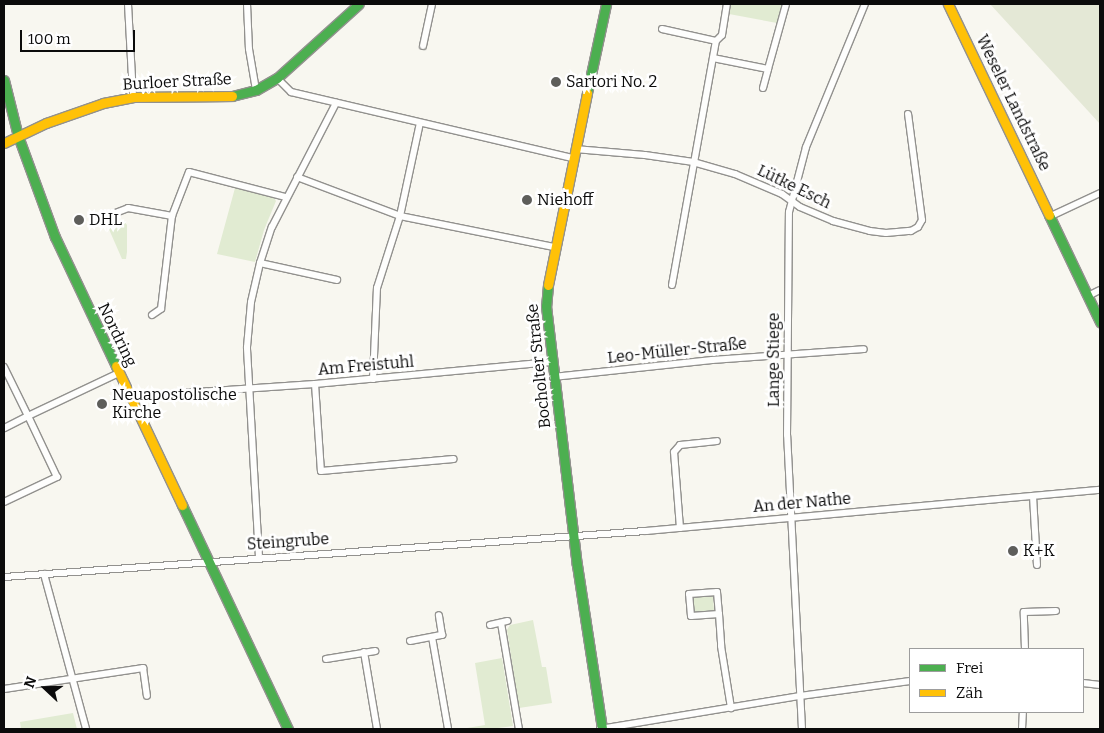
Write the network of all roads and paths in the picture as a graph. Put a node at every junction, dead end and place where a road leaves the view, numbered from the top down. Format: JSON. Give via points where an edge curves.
{"nodes":[{"id":1,"x":128,"y":4,"type":"edge"},
{"id":2,"x":248,"y":4,"type":"edge"},
{"id":3,"x":359,"y":4,"type":"edge"},
{"id":4,"x":432,"y":4,"type":"edge"},
{"id":5,"x":606,"y":4,"type":"edge"},
{"id":6,"x":727,"y":4,"type":"edge"},
{"id":7,"x":786,"y":4,"type":"edge"},
{"id":8,"x":865,"y":4,"type":"edge"},
{"id":9,"x":948,"y":4,"type":"edge"},
{"id":10,"x":662,"y":29,"type":"dead end"},
{"id":11,"x":716,"y":41,"type":"junction"},
{"id":12,"x":423,"y":46,"type":"dead end"},
{"id":13,"x":713,"y":58,"type":"junction"},
{"id":14,"x":768,"y":69,"type":"junction"},
{"id":15,"x":277,"y":78,"type":"junction"},
{"id":16,"x":4,"y":80,"type":"edge"},
{"id":17,"x":763,"y":88,"type":"dead end"},
{"id":18,"x":256,"y":90,"type":"junction"},
{"id":19,"x":133,"y":96,"type":"junction"},
{"id":20,"x":336,"y":103,"type":"junction"},
{"id":21,"x":908,"y":114,"type":"dead end"},
{"id":22,"x":420,"y":122,"type":"junction"},
{"id":23,"x":18,"y":136,"type":"junction"},
{"id":24,"x":4,"y":143,"type":"edge"},
{"id":25,"x":574,"y":154,"type":"junction"},
{"id":26,"x":693,"y":162,"type":"junction"},
{"id":27,"x":296,"y":177,"type":"junction"},
{"id":28,"x":1100,"y":193,"type":"edge"},
{"id":29,"x":286,"y":197,"type":"junction"},
{"id":30,"x":791,"y":200,"type":"junction"},
{"id":31,"x":172,"y":216,"type":"junction"},
{"id":32,"x":400,"y":216,"type":"junction"},
{"id":33,"x":1050,"y":216,"type":"junction"},
{"id":34,"x":105,"y":217,"type":"dead end"},
{"id":35,"x":554,"y":247,"type":"junction"},
{"id":36,"x":260,"y":263,"type":"junction"},
{"id":37,"x":337,"y":280,"type":"dead end"},
{"id":38,"x":672,"y":285,"type":"dead end"},
{"id":39,"x":1100,"y":290,"type":"edge"},
{"id":40,"x":1088,"y":296,"type":"junction"},
{"id":41,"x":152,"y":315,"type":"dead end"},
{"id":42,"x":1100,"y":322,"type":"edge"},
{"id":43,"x":864,"y":349,"type":"dead end"},
{"id":44,"x":788,"y":354,"type":"junction"},
{"id":45,"x":552,"y":362,"type":"junction"},
{"id":46,"x":4,"y":367,"type":"edge"},
{"id":47,"x":119,"y":373,"type":"junction"},
{"id":48,"x":553,"y":377,"type":"junction"},
{"id":49,"x":373,"y":379,"type":"junction"},
{"id":50,"x":315,"y":384,"type":"junction"},
{"id":51,"x":248,"y":388,"type":"junction"},
{"id":52,"x":183,"y":393,"type":"dead end"},
{"id":53,"x":28,"y":416,"type":"junction"},
{"id":54,"x":4,"y":428,"type":"edge"},
{"id":55,"x":717,"y":441,"type":"dead end"},
{"id":56,"x":453,"y":459,"type":"dead end"},
{"id":57,"x":1100,"y":490,"type":"edge"},
{"id":58,"x":1033,"y":496,"type":"junction"},
{"id":59,"x":4,"y":502,"type":"edge"},
{"id":60,"x":791,"y":518,"type":"junction"},
{"id":61,"x":680,"y":528,"type":"junction"},
{"id":62,"x":574,"y":536,"type":"junction"},
{"id":63,"x":259,"y":557,"type":"junction"},
{"id":64,"x":209,"y":563,"type":"junction"},
{"id":65,"x":1037,"y":565,"type":"dead end"},
{"id":66,"x":44,"y":574,"type":"junction"},
{"id":67,"x":4,"y":577,"type":"edge"},
{"id":68,"x":1056,"y":611,"type":"dead end"},
{"id":69,"x":719,"y":614,"type":"junction"},
{"id":70,"x":439,"y":615,"type":"dead end"},
{"id":71,"x":490,"y":625,"type":"dead end"},
{"id":72,"x":432,"y":637,"type":"junction"},
{"id":73,"x":410,"y":641,"type":"dead end"},
{"id":74,"x":1025,"y":648,"type":"edge"},
{"id":75,"x":374,"y":650,"type":"dead end"},
{"id":76,"x":364,"y":652,"type":"junction"},
{"id":77,"x":326,"y":659,"type":"dead end"},
{"id":78,"x":72,"y":678,"type":"junction"},
{"id":79,"x":909,"y":681,"type":"edge"},
{"id":80,"x":1084,"y":683,"type":"edge"},
{"id":81,"x":1100,"y":685,"type":"edge"},
{"id":82,"x":4,"y":688,"type":"edge"},
{"id":83,"x":147,"y":696,"type":"dead end"},
{"id":84,"x":800,"y":696,"type":"junction"},
{"id":85,"x":731,"y":708,"type":"junction"},
{"id":86,"x":1023,"y":713,"type":"edge"},
{"id":87,"x":86,"y":729,"type":"edge"},
{"id":88,"x":288,"y":729,"type":"edge"},
{"id":89,"x":377,"y":729,"type":"edge"},
{"id":90,"x":448,"y":729,"type":"edge"},
{"id":91,"x":519,"y":729,"type":"edge"},
{"id":92,"x":601,"y":729,"type":"edge"},
{"id":93,"x":802,"y":729,"type":"edge"},
{"id":94,"x":1022,"y":729,"type":"edge"}],
"edges":[{"from":1,"to":19,"type":"street"},
{"from":2,"to":18,"type":"street","via":[[249,49]]},
{"from":3,"to":15,"type":"main road","name":"Burloer Straße"},
{"from":4,"to":12,"type":"street"},
{"from":5,"to":25,"type":"main road","name":"Bocholter Straße"},
{"from":6,"to":11,"type":"street","via":[[722,35]]},
{"from":7,"to":14,"type":"street"},
{"from":8,"to":30,"type":"street","name":"Lange Stiege","via":[[821,106]]},
{"from":9,"to":33,"type":"main road","name":"Weseler Landstraße"},
{"from":10,"to":11,"type":"street"},
{"from":11,"to":13,"type":"street"},
{"from":13,"to":14,"type":"street"},
{"from":13,"to":26,"type":"street"},
{"from":14,"to":17,"type":"street"},
{"from":15,"to":18,"type":"main road","name":"Burloer Straße"},
{"from":15,"to":20,"type":"street","name":"Lütke Esch","via":[[291,92]]},
{"from":16,"to":23,"type":"main road","name":"Nordring"},
{"from":18,"to":19,"type":"main road","name":"Burloer Straße","via":[[227,97]]},
{"from":19,"to":23,"type":"main road","name":"Burloer Straße","via":[[73,113]]},
{"from":20,"to":22,"type":"street","name":"Lütke Esch"},
{"from":20,"to":27,"type":"street"},
{"from":21,"to":30,"type":"street","name":"Lütke Esch","via":[[922,220],[918,227],[911,231],[870,231],[833,220]]},
{"from":22,"to":25,"type":"street","name":"Lütke Esch"},
{"from":22,"to":32,"type":"street"},
{"from":23,"to":24,"type":"main road","name":"Burloer Straße"},
{"from":23,"to":47,"type":"main road","name":"Nordring","via":[[55,237]]},
{"from":25,"to":26,"type":"street","name":"Lütke Esch","via":[[645,155]]},
{"from":25,"to":35,"type":"main road","name":"Bocholter Straße"},
{"from":26,"to":30,"type":"street","name":"Lütke Esch","via":[[735,174]]},
{"from":26,"to":38,"type":"street"},
{"from":27,"to":29,"type":"street"},
{"from":27,"to":32,"type":"street"},
{"from":28,"to":33,"type":"street"},
{"from":29,"to":31,"type":"street","via":[[189,172]]},
{"from":29,"to":36,"type":"street"},
{"from":30,"to":44,"type":"street","name":"Lange Stiege"},
{"from":31,"to":34,"type":"street","via":[[128,208]]},
{"from":31,"to":41,"type":"street","via":[[161,309]]},
{"from":32,"to":35,"type":"street"},
{"from":32,"to":49,"type":"street","via":[[377,288]]},
{"from":33,"to":40,"type":"main road","name":"Weseler Landstraße"},
{"from":35,"to":45,"type":"main road","name":"Bocholter Straße","via":[[546,306]]},
{"from":36,"to":37,"type":"street"},
{"from":36,"to":51,"type":"street","via":[[248,322]]},
{"from":39,"to":40,"type":"street"},
{"from":40,"to":42,"type":"main road","name":"Weseler Landstraße"},
{"from":43,"to":44,"type":"street","name":"Leo-Müller-Straße"},
{"from":44,"to":48,"type":"street","name":"Leo-Müller-Straße"},
{"from":44,"to":60,"type":"street","name":"Lange Stiege"},
{"from":45,"to":48,"type":"main road","name":"Bocholter Straße"},
{"from":45,"to":49,"type":"street","name":"Am Freistuhl"},
{"from":46,"to":53,"type":"street"},
{"from":47,"to":53,"type":"street"},
{"from":47,"to":64,"type":"main road","name":"Nordring"},
{"from":48,"to":62,"type":"main road","name":"Bocholter Straße"},
{"from":49,"to":50,"type":"street","name":"Am Freistuhl"},
{"from":50,"to":51,"type":"street","name":"Am Freistuhl"},
{"from":50,"to":56,"type":"street","via":[[320,471]]},
{"from":51,"to":52,"type":"street","name":"Am Freistuhl"},
{"from":51,"to":63,"type":"street"},
{"from":53,"to":54,"type":"street"},
{"from":53,"to":59,"type":"street","via":[[57,477]]},
{"from":55,"to":61,"type":"street","via":[[680,445],[674,452]]},
{"from":57,"to":58,"type":"street","name":"An der Nathe"},
{"from":58,"to":60,"type":"street","name":"An der Nathe"},
{"from":58,"to":65,"type":"street"},
{"from":60,"to":61,"type":"street","name":"An der Nathe"},
{"from":60,"to":84,"type":"street","name":"Lange Stiege"},
{"from":61,"to":62,"type":"street","name":"An der Nathe"},
{"from":62,"to":63,"type":"street","name":"Steingrube"},
{"from":62,"to":92,"type":"main road","name":"Bocholter Straße"},
{"from":63,"to":64,"type":"street","name":"Steingrube"},
{"from":64,"to":66,"type":"street","name":"Steingrube"},
{"from":64,"to":88,"type":"main road","name":"Nordring"},
{"from":66,"to":67,"type":"street","name":"Steingrube"},
{"from":66,"to":78,"type":"street"},
{"from":68,"to":74,"type":"street","via":[[1024,612]]},
{"from":69,"to":69,"type":"street","via":[[691,616],[689,594],[717,592]]},
{"from":69,"to":85,"type":"street"},
{"from":70,"to":72,"type":"street","via":[[442,635]]},
{"from":71,"to":91,"type":"street","via":[[504,622]]},
{"from":72,"to":73,"type":"street"},
{"from":72,"to":90,"type":"street"},
{"from":75,"to":76,"type":"street"},
{"from":76,"to":77,"type":"street"},
{"from":76,"to":89,"type":"street"},
{"from":78,"to":82,"type":"street"},
{"from":78,"to":83,"type":"street","via":[[143,668]]},
{"from":78,"to":87,"type":"street"},
{"from":79,"to":84,"type":"street"},
{"from":80,"to":81,"type":"street"},
{"from":84,"to":85,"type":"street"},
{"from":84,"to":93,"type":"street","name":"Lange Stiege"},
{"from":85,"to":92,"type":"street"},
{"from":86,"to":94,"type":"street"}]}
